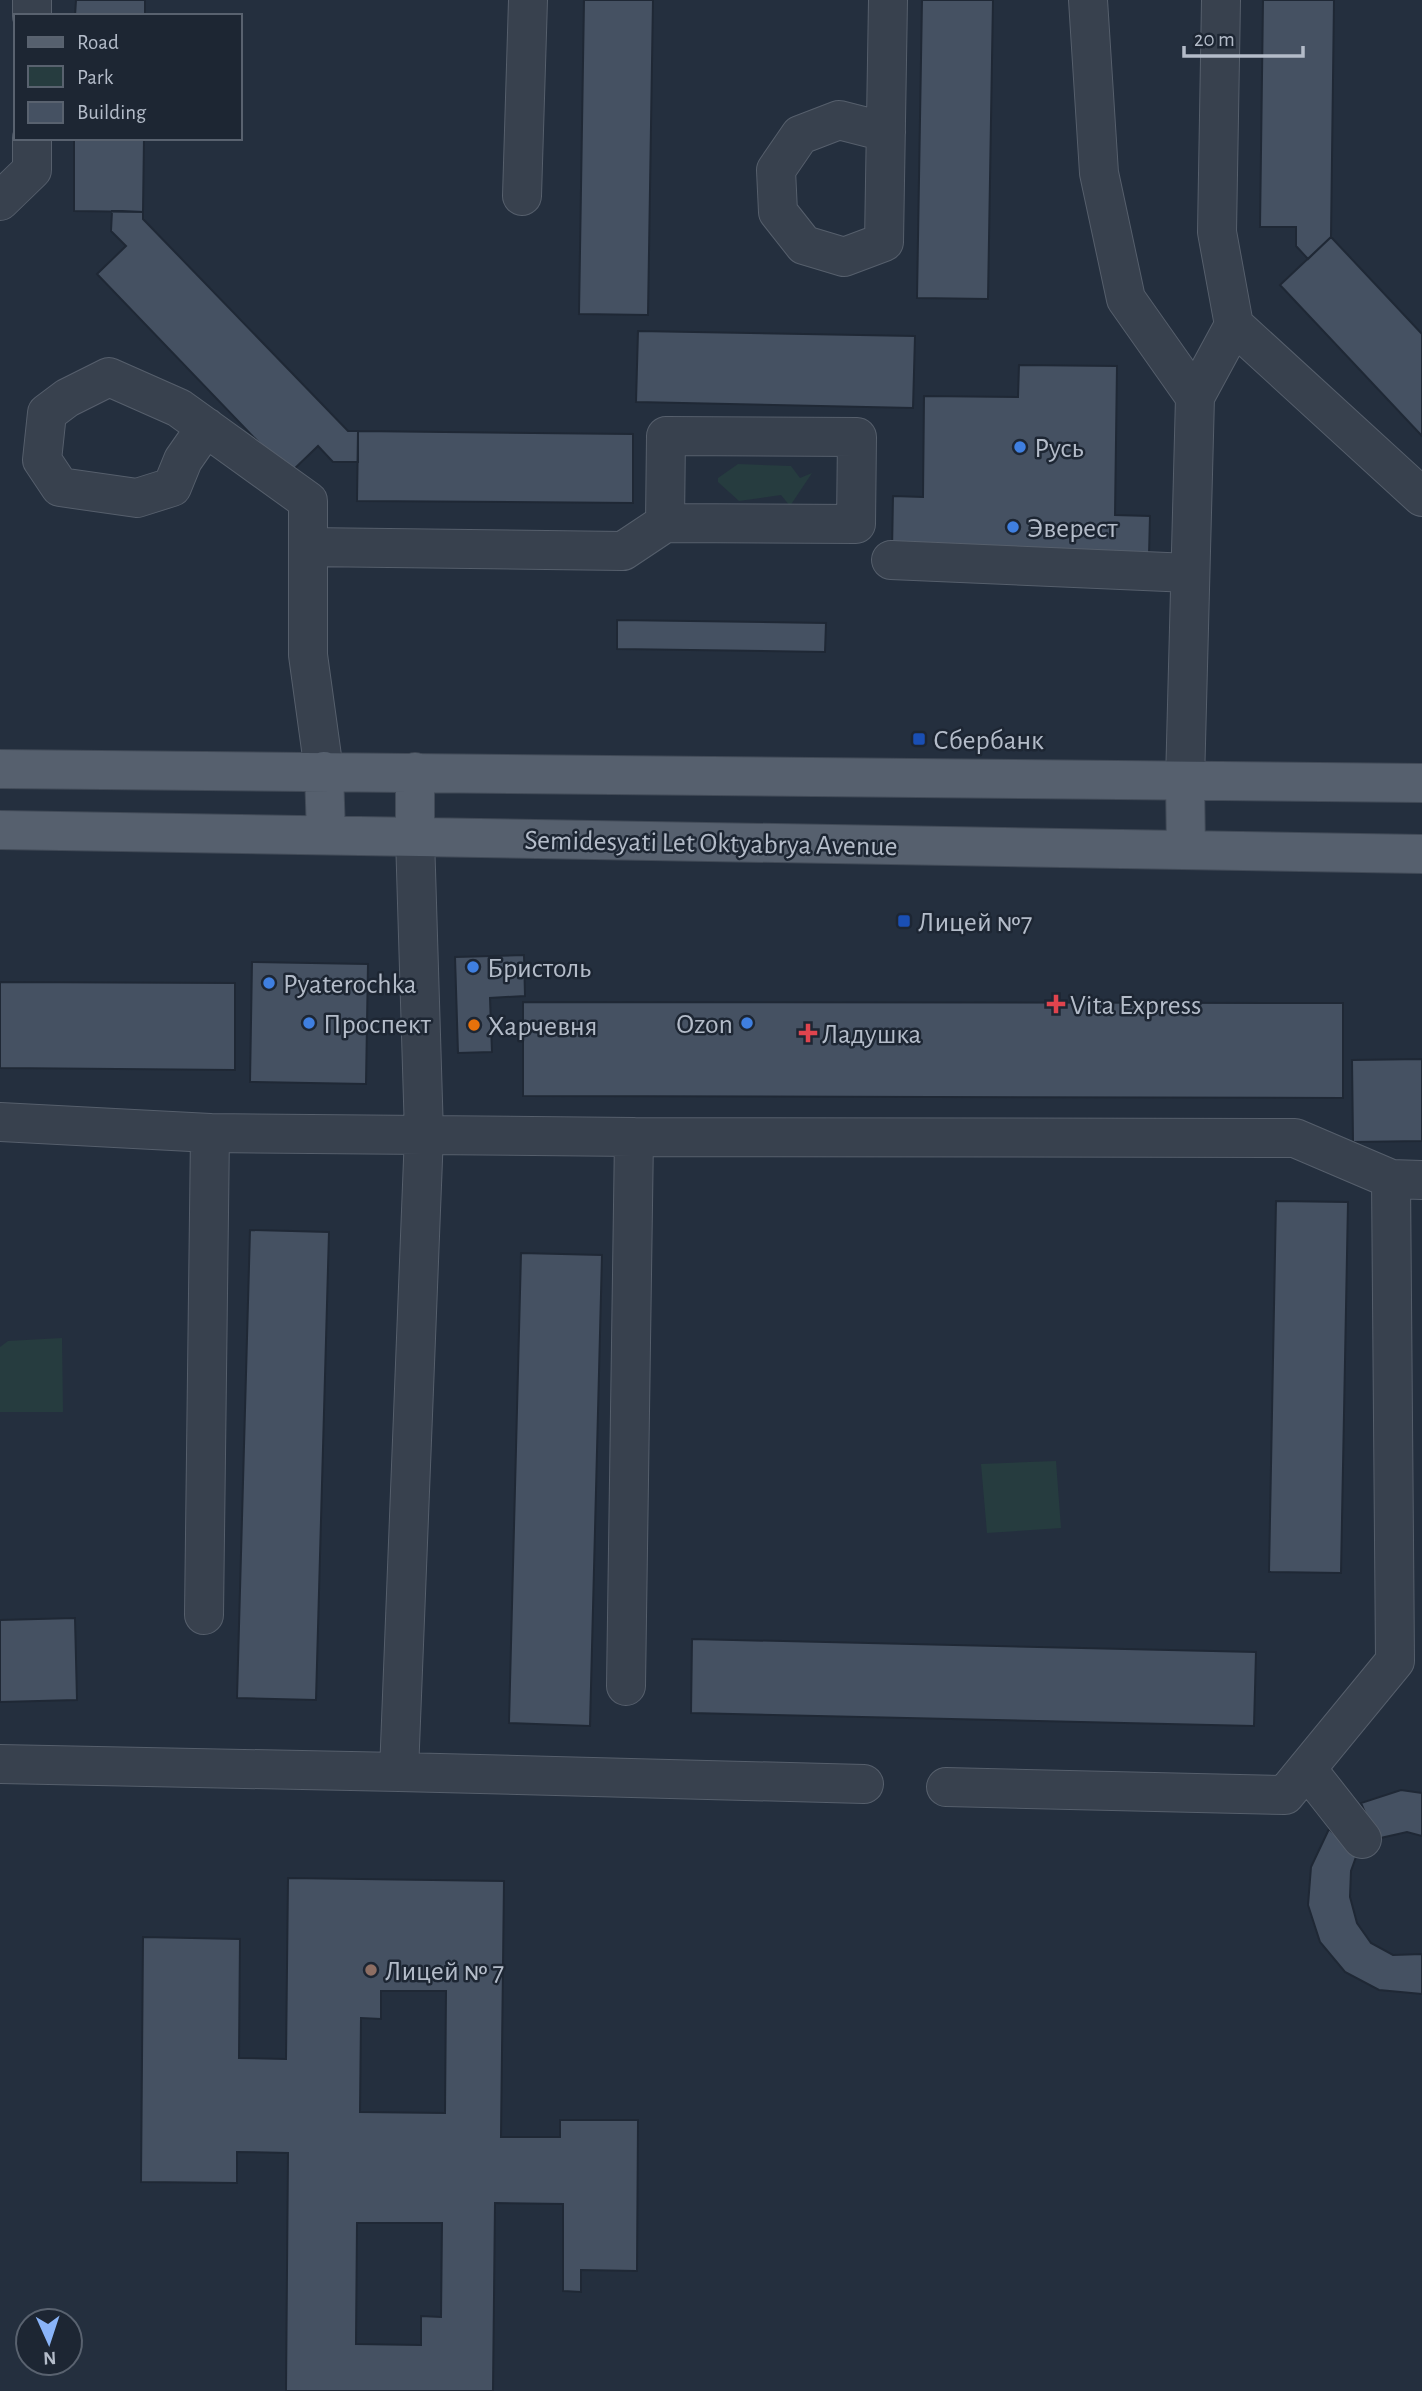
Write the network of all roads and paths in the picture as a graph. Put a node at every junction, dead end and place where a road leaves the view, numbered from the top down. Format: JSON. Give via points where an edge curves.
{"nodes":[{"id":1,"x":528,"y":0,"type":"edge"},
{"id":2,"x":888,"y":0,"type":"edge"},
{"id":3,"x":1088,"y":0,"type":"edge"},
{"id":4,"x":1221,"y":0,"type":"edge"},
{"id":5,"x":886,"y":132,"type":"dead end"},
{"id":6,"x":32,"y":140,"type":"edge"},
{"id":7,"x":522,"y":196,"type":"dead end"},
{"id":8,"x":0,"y":201,"type":"edge"},
{"id":9,"x":1234,"y":325,"type":"junction"},
{"id":10,"x":1195,"y":397,"type":"junction"},
{"id":11,"x":206,"y":427,"type":"dead end"},
{"id":12,"x":1422,"y":497,"type":"edge"},
{"id":13,"x":665,"y":523,"type":"junction"},
{"id":14,"x":308,"y":547,"type":"junction"},
{"id":15,"x":891,"y":560,"type":"dead end"},
{"id":16,"x":1190,"y":573,"type":"junction"},
{"id":17,"x":0,"y":769,"type":"edge"},
{"id":18,"x":324,"y":771,"type":"junction"},
{"id":19,"x":415,"y":772,"type":"junction"},
{"id":20,"x":1185,"y":782,"type":"junction"},
{"id":21,"x":1422,"y":783,"type":"edge"},
{"id":22,"x":0,"y":830,"type":"edge"},
{"id":23,"x":326,"y":835,"type":"junction"},
{"id":24,"x":415,"y":837,"type":"junction"},
{"id":25,"x":1186,"y":849,"type":"junction"},
{"id":26,"x":1422,"y":854,"type":"edge"},
{"id":27,"x":0,"y":1122,"type":"edge"},
{"id":28,"x":209,"y":1133,"type":"junction"},
{"id":29,"x":424,"y":1134,"type":"junction"},
{"id":30,"x":634,"y":1137,"type":"junction"},
{"id":31,"x":1407,"y":1179,"type":"edge"},
{"id":32,"x":204,"y":1615,"type":"dead end"},
{"id":33,"x":1409,"y":1661,"type":"edge"},
{"id":34,"x":625,"y":1686,"type":"dead end"},
{"id":35,"x":0,"y":1764,"type":"edge"},
{"id":36,"x":1307,"y":1769,"type":"junction"},
{"id":37,"x":400,"y":1772,"type":"junction"},
{"id":38,"x":864,"y":1784,"type":"dead end"},
{"id":39,"x":946,"y":1787,"type":"dead end"},
{"id":40,"x":1362,"y":1839,"type":"dead end"}],
"edges":[{"from":1,"to":7,"type":"lane"},
{"from":2,"to":5,"type":"lane"},
{"from":3,"to":10,"type":"lane","via":[[1099,173],[1126,299]]},
{"from":4,"to":9,"type":"lane","via":[[1217,232]]},
{"from":6,"to":8,"type":"lane","via":[[32,170]]},
{"from":9,"to":10,"type":"lane"},
{"from":9,"to":12,"type":"lane"},
{"from":10,"to":16,"type":"lane"},
{"from":11,"to":14,"type":"lane","via":[[308,501]]},
{"from":13,"to":13,"type":"lane","via":[[856,524],[857,437],[666,436]]},
{"from":13,"to":14,"type":"lane","via":[[624,551]]},
{"from":14,"to":18,"type":"lane","via":[[308,655]]},
{"from":15,"to":16,"type":"lane"},
{"from":16,"to":20,"type":"lane"},
{"from":17,"to":18,"type":"main road"},
{"from":18,"to":19,"type":"main road"},
{"from":18,"to":23,"type":"main road"},
{"from":19,"to":20,"type":"main road"},
{"from":19,"to":24,"type":"main road"},
{"from":20,"to":21,"type":"main road"},
{"from":20,"to":25,"type":"main road"},
{"from":22,"to":23,"type":"main road","name":"Semidesyati Let Oktyabrya Avenue"},
{"from":23,"to":24,"type":"main road","name":"Semidesyati Let Oktyabrya Avenue"},
{"from":24,"to":25,"type":"main road","name":"Semidesyati Let Oktyabrya Avenue"},
{"from":24,"to":29,"type":"lane"},
{"from":25,"to":26,"type":"main road","name":"Semidesyati Let Oktyabrya Avenue"},
{"from":27,"to":28,"type":"lane"},
{"from":28,"to":29,"type":"lane"},
{"from":28,"to":32,"type":"lane"},
{"from":29,"to":30,"type":"lane"},
{"from":29,"to":37,"type":"lane"},
{"from":30,"to":31,"type":"lane","via":[[1296,1138]]},
{"from":30,"to":34,"type":"lane"},
{"from":31,"to":33,"type":"lane"},
{"from":33,"to":36,"type":"lane"},
{"from":35,"to":37,"type":"lane"},
{"from":36,"to":39,"type":"lane","via":[[1285,1795]]},
{"from":36,"to":40,"type":"lane"},
{"from":37,"to":38,"type":"lane"}]}
